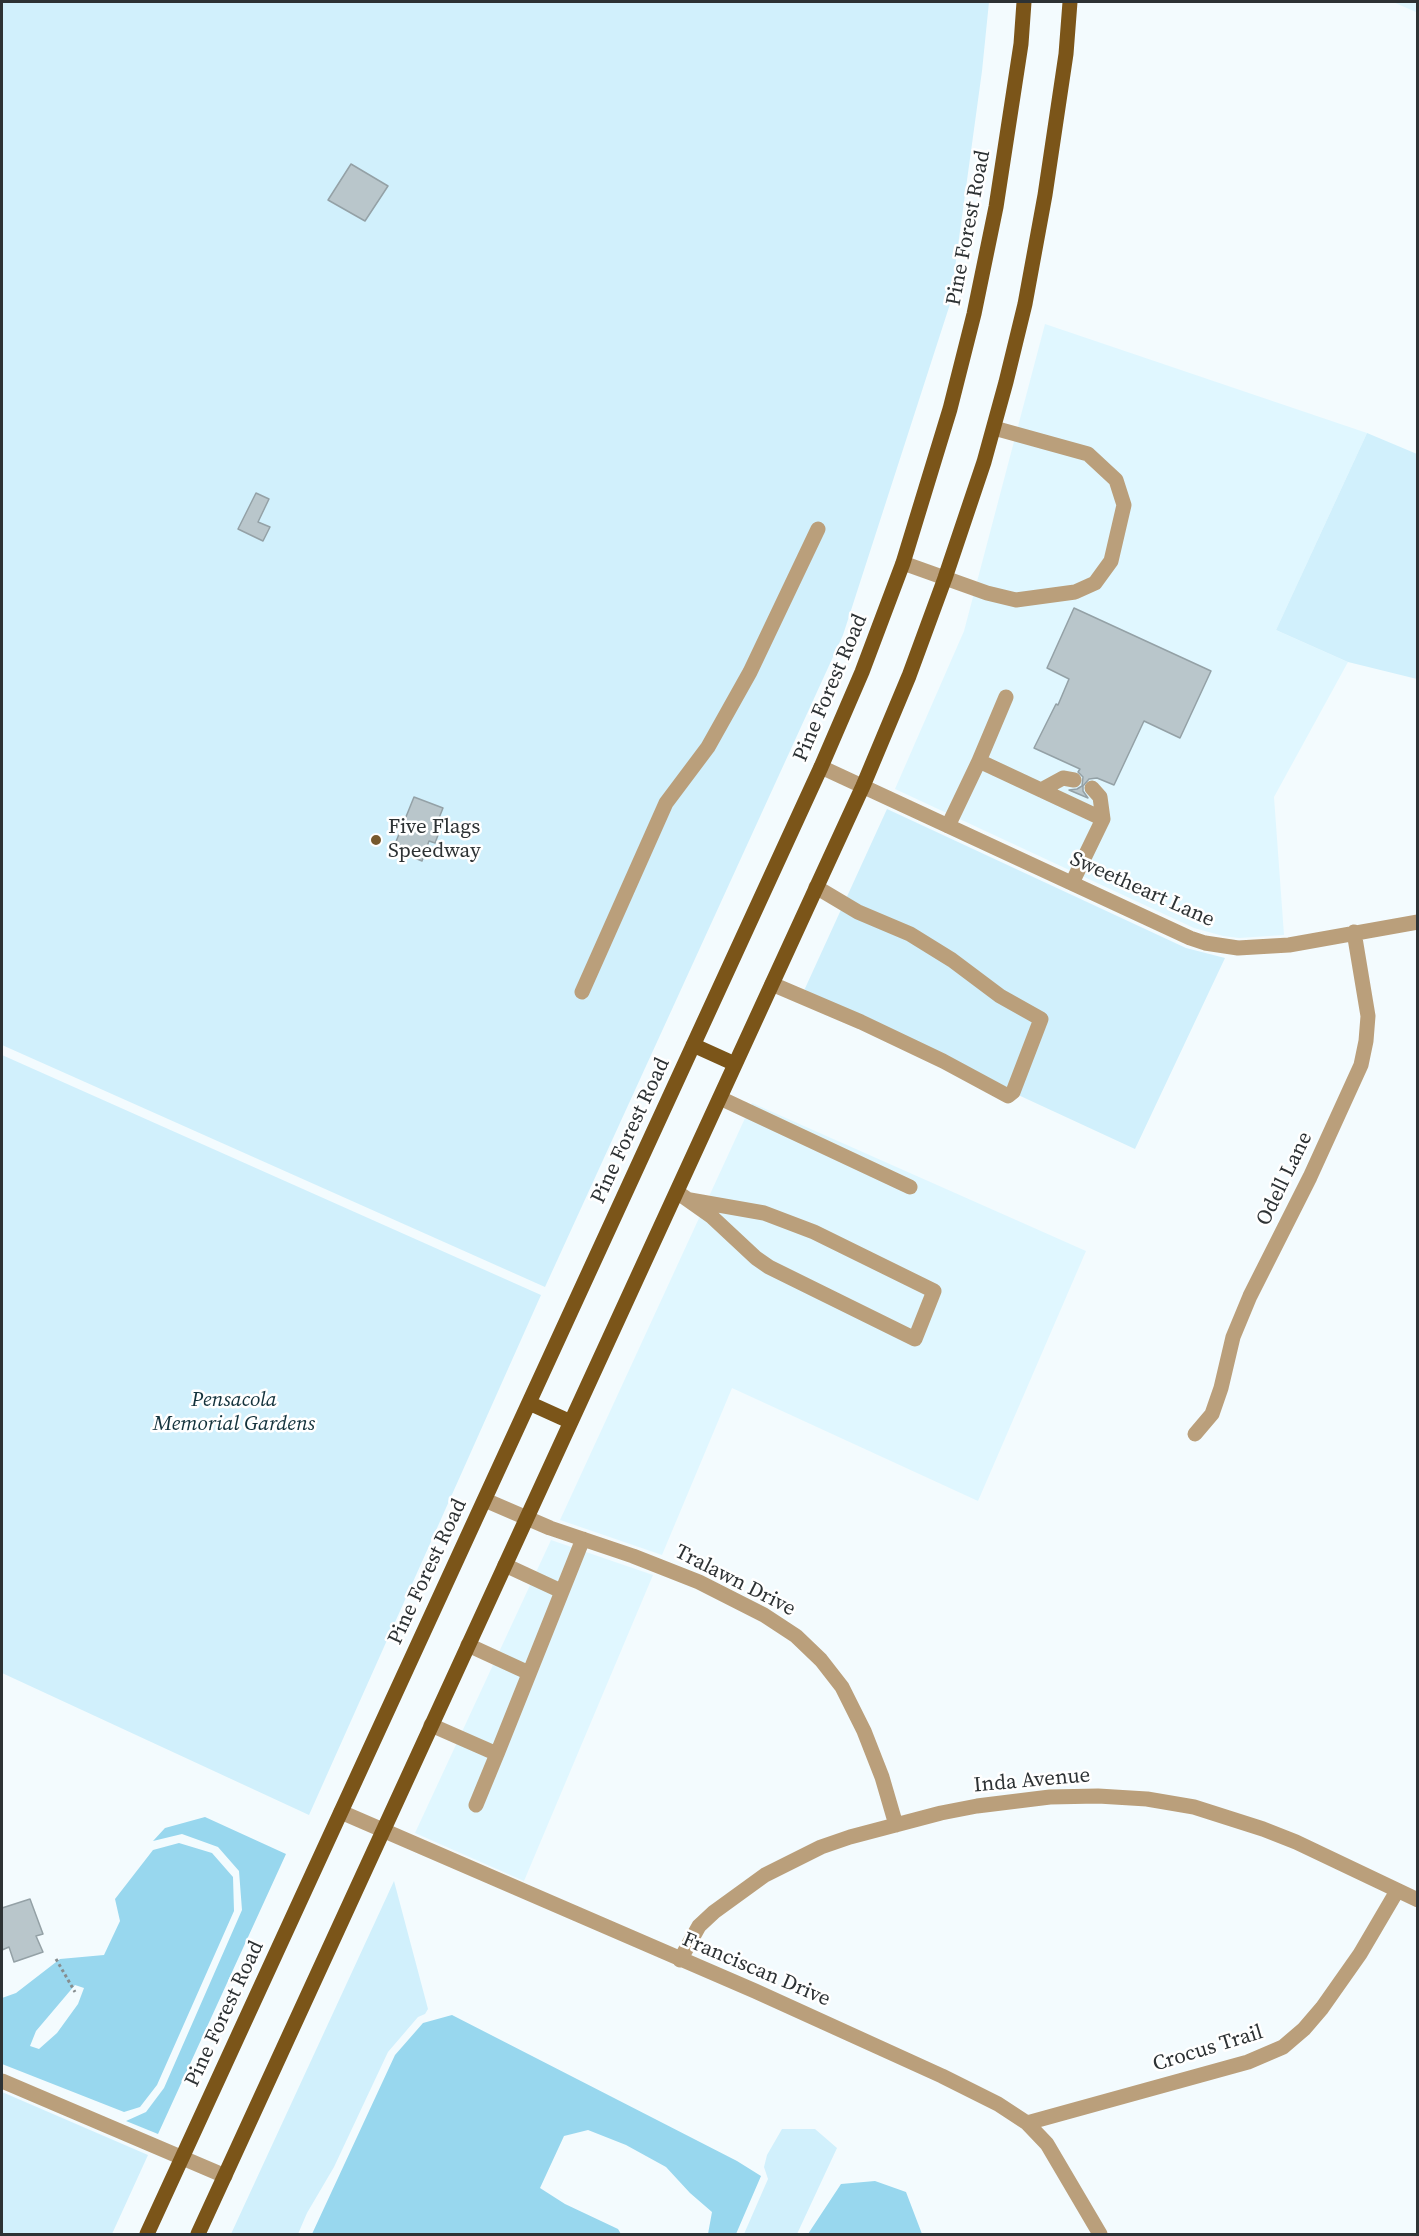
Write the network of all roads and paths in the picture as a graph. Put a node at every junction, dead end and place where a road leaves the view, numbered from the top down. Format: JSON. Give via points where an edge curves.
{"nodes":[{"id":1,"x":1024,"y":2,"type":"edge"},
{"id":2,"x":1070,"y":2,"type":"edge"},
{"id":3,"x":994,"y":428,"type":"junction"},
{"id":4,"x":818,"y":529,"type":"dead end"},
{"id":5,"x":903,"y":563,"type":"junction"},
{"id":6,"x":945,"y":578,"type":"junction"},
{"id":7,"x":1006,"y":697,"type":"dead end"},
{"id":8,"x":979,"y":761,"type":"junction"},
{"id":9,"x":821,"y":767,"type":"junction"},
{"id":10,"x":1074,"y":780,"type":"dead end"},
{"id":11,"x":863,"y":786,"type":"junction"},
{"id":12,"x":1092,"y":788,"type":"dead end"},
{"id":13,"x":1041,"y":790,"type":"junction"},
{"id":14,"x":1103,"y":819,"type":"junction"},
{"id":15,"x":948,"y":826,"type":"junction"},
{"id":16,"x":1072,"y":883,"type":"junction"},
{"id":17,"x":816,"y":887,"type":"junction"},
{"id":18,"x":1418,"y":922,"type":"edge"},
{"id":19,"x":1354,"y":932,"type":"junction"},
{"id":20,"x":772,"y":984,"type":"junction"},
{"id":21,"x":582,"y":992,"type":"dead end"},
{"id":22,"x":693,"y":1045,"type":"junction"},
{"id":23,"x":735,"y":1064,"type":"junction"},
{"id":24,"x":720,"y":1098,"type":"junction"},
{"id":25,"x":910,"y":1186,"type":"dead end"},
{"id":26,"x":677,"y":1192,"type":"junction"},
{"id":27,"x":690,"y":1200,"type":"junction"},
{"id":28,"x":529,"y":1403,"type":"junction"},
{"id":29,"x":571,"y":1422,"type":"junction"},
{"id":30,"x":1195,"y":1434,"type":"dead end"},
{"id":31,"x":485,"y":1500,"type":"junction"},
{"id":32,"x":526,"y":1518,"type":"junction"},
{"id":33,"x":582,"y":1539,"type":"junction"},
{"id":34,"x":505,"y":1565,"type":"junction"},
{"id":35,"x":561,"y":1591,"type":"junction"},
{"id":36,"x":468,"y":1646,"type":"junction"},
{"id":37,"x":529,"y":1674,"type":"junction"},
{"id":38,"x":431,"y":1725,"type":"junction"},
{"id":39,"x":497,"y":1754,"type":"junction"},
{"id":40,"x":476,"y":1805,"type":"dead end"},
{"id":41,"x":341,"y":1812,"type":"junction"},
{"id":42,"x":896,"y":1825,"type":"junction"},
{"id":43,"x":383,"y":1831,"type":"junction"},
{"id":44,"x":1397,"y":1891,"type":"junction"},
{"id":45,"x":1418,"y":1900,"type":"edge"},
{"id":46,"x":56,"y":1959,"type":"dead end"},
{"id":47,"x":680,"y":1960,"type":"junction"},
{"id":48,"x":75,"y":1992,"type":"dead end"},
{"id":49,"x":2,"y":2080,"type":"edge"},
{"id":50,"x":1027,"y":2123,"type":"junction"},
{"id":51,"x":182,"y":2158,"type":"junction"},
{"id":52,"x":225,"y":2176,"type":"junction"},
{"id":53,"x":147,"y":2235,"type":"edge"},
{"id":54,"x":198,"y":2235,"type":"edge"},
{"id":55,"x":1100,"y":2235,"type":"edge"}],
"edges":[{"from":1,"to":5,"type":"main road","name":"Pine Forest Road","via":[[996,207],[974,314]]},
{"from":2,"to":3,"type":"main road","via":[[1043,206],[1025,304]]},
{"from":3,"to":6,"type":"main road"},
{"from":3,"to":6,"type":"street","via":[[1088,454],[1116,480],[1124,505],[1111,561],[1095,583],[1075,592],[1016,600]]},
{"from":4,"to":21,"type":"street","via":[[750,672],[708,747],[666,803]]},
{"from":5,"to":6,"type":"street"},
{"from":5,"to":9,"type":"main road","name":"Pine Forest Road"},
{"from":6,"to":11,"type":"main road"},
{"from":7,"to":8,"type":"street"},
{"from":8,"to":13,"type":"street"},
{"from":8,"to":15,"type":"street"},
{"from":9,"to":11,"type":"street","name":"Sweetheart Lane"},
{"from":9,"to":22,"type":"main road","name":"Pine Forest Road"},
{"from":10,"to":13,"type":"street","via":[[1063,778]]},
{"from":11,"to":15,"type":"street","name":"Sweetheart Lane"},
{"from":11,"to":17,"type":"main road"},
{"from":12,"to":14,"type":"street","via":[[1100,797]]},
{"from":13,"to":14,"type":"street"},
{"from":14,"to":16,"type":"street"},
{"from":15,"to":16,"type":"street","name":"Sweetheart Lane"},
{"from":16,"to":19,"type":"street","name":"Sweetheart Lane","via":[[1190,938],[1220,946],[1255,949]]},
{"from":17,"to":20,"type":"main road"},
{"from":17,"to":20,"type":"street","via":[[858,912],[910,934],[1000,996],[1041,1019],[1013,1092],[1008,1096],[861,1022]]},
{"from":18,"to":19,"type":"street","name":"Sweetheart Lane"},
{"from":19,"to":30,"type":"street","name":"Odell Lane","via":[[1368,1016],[1361,1065],[1250,1296],[1233,1337],[1212,1414]]},
{"from":20,"to":23,"type":"main road"},
{"from":22,"to":23,"type":"main road"},
{"from":22,"to":28,"type":"main road","name":"Pine Forest Road"},
{"from":23,"to":24,"type":"main road"},
{"from":24,"to":25,"type":"street"},
{"from":24,"to":26,"type":"main road"},
{"from":26,"to":27,"type":"street"},
{"from":26,"to":29,"type":"main road"},
{"from":27,"to":27,"type":"street","via":[[769,1268],[915,1338],[934,1291],[814,1232],[764,1213]]},
{"from":28,"to":29,"type":"main road"},
{"from":28,"to":31,"type":"main road","name":"Pine Forest Road"},
{"from":29,"to":32,"type":"main road"},
{"from":31,"to":32,"type":"street","name":"Tralawn Drive"},
{"from":31,"to":41,"type":"main road","name":"Pine Forest Road"},
{"from":32,"to":33,"type":"street","name":"Tralawn Drive"},
{"from":32,"to":34,"type":"main road"},
{"from":33,"to":35,"type":"street"},
{"from":33,"to":42,"type":"street","name":"Tralawn Drive","via":[[699,1582],[796,1636],[822,1660],[842,1687],[864,1731]]},
{"from":34,"to":35,"type":"street"},
{"from":34,"to":36,"type":"main road"},
{"from":35,"to":37,"type":"street"},
{"from":36,"to":37,"type":"street"},
{"from":36,"to":38,"type":"main road"},
{"from":37,"to":39,"type":"street"},
{"from":38,"to":39,"type":"street"},
{"from":38,"to":43,"type":"main road"},
{"from":39,"to":40,"type":"street"},
{"from":41,"to":43,"type":"street","name":"Franciscan Drive"},
{"from":41,"to":51,"type":"main road","name":"Pine Forest Road"},
{"from":42,"to":44,"type":"street","name":"Inda Avenue","via":[[1013,1800],[1098,1796],[1147,1799],[1194,1807],[1263,1829]]},
{"from":42,"to":47,"type":"street","name":"Inda Avenue","via":[[821,1847],[765,1875],[714,1911],[699,1926]]},
{"from":43,"to":47,"type":"street","name":"Franciscan Drive"},
{"from":43,"to":52,"type":"main road"},
{"from":44,"to":45,"type":"street","name":"Inda Avenue"},
{"from":44,"to":50,"type":"street","name":"Crocus Trail","via":[[1322,2008],[1283,2047],[1248,2062]]},
{"from":46,"to":48,"type":"path"},
{"from":47,"to":50,"type":"street","name":"Franciscan Drive","via":[[942,2076]]},
{"from":49,"to":51,"type":"street"},
{"from":50,"to":55,"type":"street","name":"Franciscan Drive","via":[[1047,2144]]},
{"from":51,"to":52,"type":"street"},
{"from":51,"to":53,"type":"main road","name":"Pine Forest Road"},
{"from":52,"to":54,"type":"main road"}]}
